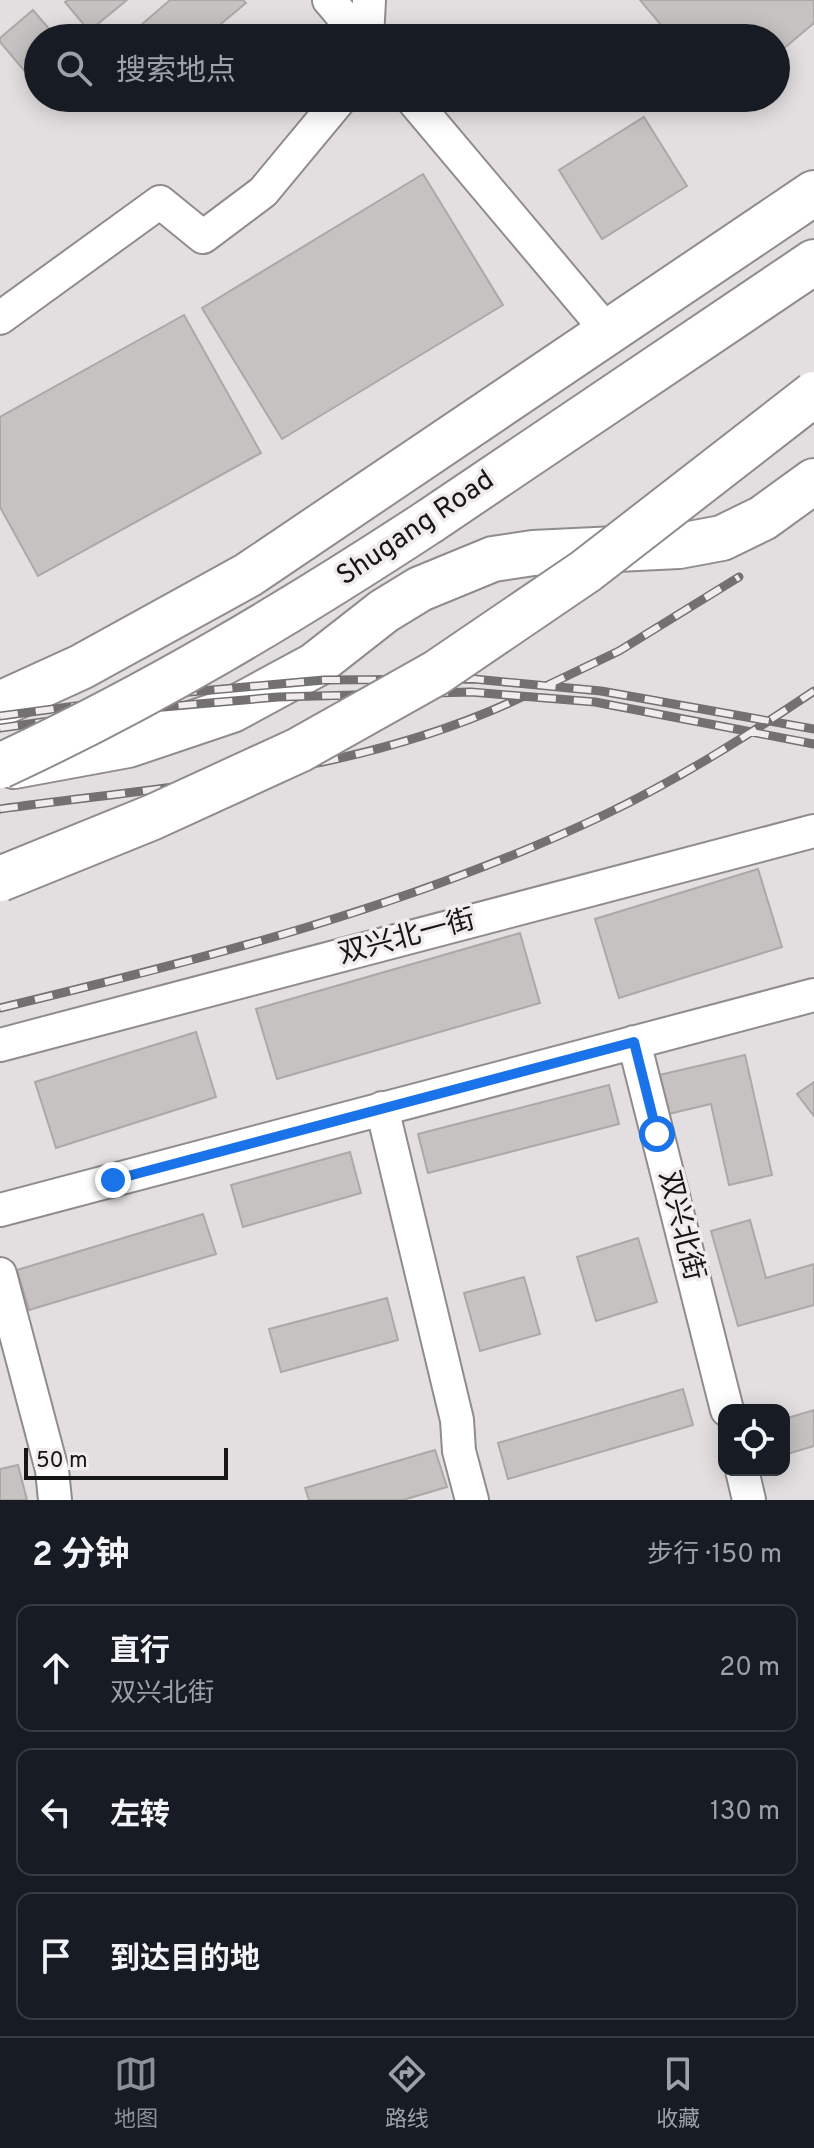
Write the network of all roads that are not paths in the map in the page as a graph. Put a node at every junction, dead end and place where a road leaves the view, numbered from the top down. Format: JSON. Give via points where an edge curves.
{"nodes":[{"id":1,"x":329,"y":0,"type":"edge"},
{"id":2,"x":369,"y":0,"type":"edge"},
{"id":3,"x":349,"y":24,"type":"edge"},
{"id":4,"x":368,"y":24,"type":"edge"},
{"id":5,"x":329,"y":112,"type":"edge"},
{"id":6,"x":423,"y":112,"type":"edge"},
{"id":7,"x":814,"y":193,"type":"edge"},
{"id":8,"x":814,"y":262,"type":"edge"},
{"id":9,"x":0,"y":318,"type":"edge"},
{"id":10,"x":608,"y":332,"type":"junction"},
{"id":11,"x":814,"y":394,"type":"edge"},
{"id":12,"x":814,"y":481,"type":"edge"},
{"id":13,"x":81,"y":667,"type":"junction"},
{"id":14,"x":0,"y":704,"type":"edge"},
{"id":15,"x":128,"y":745,"type":"junction"},
{"id":16,"x":0,"y":767,"type":"edge"},
{"id":17,"x":814,"y":831,"type":"edge"},
{"id":18,"x":0,"y":879,"type":"edge"},
{"id":19,"x":814,"y":995,"type":"edge"},
{"id":20,"x":634,"y":1042,"type":"junction"},
{"id":21,"x":0,"y":1045,"type":"edge"},
{"id":22,"x":382,"y":1108,"type":"junction"},
{"id":23,"x":0,"y":1210,"type":"edge"},
{"id":24,"x":0,"y":1274,"type":"edge"},
{"id":25,"x":725,"y":1404,"type":"edge"},
{"id":26,"x":743,"y":1476,"type":"edge"},
{"id":27,"x":55,"y":1500,"type":"edge"},
{"id":28,"x":472,"y":1500,"type":"edge"},
{"id":29,"x":749,"y":1500,"type":"edge"}],
"edges":[{"from":1,"to":3,"type":"street"},
{"from":2,"to":4,"type":"street"},
{"from":5,"to":9,"type":"street","via":[[263,192],[203,237],[160,202]]},
{"from":6,"to":10,"type":"street"},
{"from":7,"to":10,"type":"highway"},
{"from":8,"to":16,"type":"highway","name":"Shugang Road","bridge":true,"via":[[299,607],[198,666]]},
{"from":10,"to":13,"type":"highway","via":[[248,575]]},
{"from":11,"to":18,"type":"highway","bridge":true,"via":[[586,571],[436,673],[299,750]]},
{"from":12,"to":15,"type":"highway","via":[[763,518],[722,538],[679,546],[533,553],[456,572],[384,611],[315,665],[271,690],[183,729]]},
{"from":13,"to":14,"type":"highway"},
{"from":13,"to":15,"type":"highway","via":[[77,689],[92,728],[107,740]]},
{"from":15,"to":16,"type":"highway"},
{"from":17,"to":21,"type":"street","name":"双兴北一街"},
{"from":19,"to":20,"type":"street"},
{"from":20,"to":22,"type":"street"},
{"from":20,"to":25,"type":"street","name":"双兴北街"},
{"from":22,"to":23,"type":"street"},
{"from":22,"to":28,"type":"street"},
{"from":24,"to":27,"type":"street","via":[[52,1470]]},
{"from":26,"to":29,"type":"street"}]}
